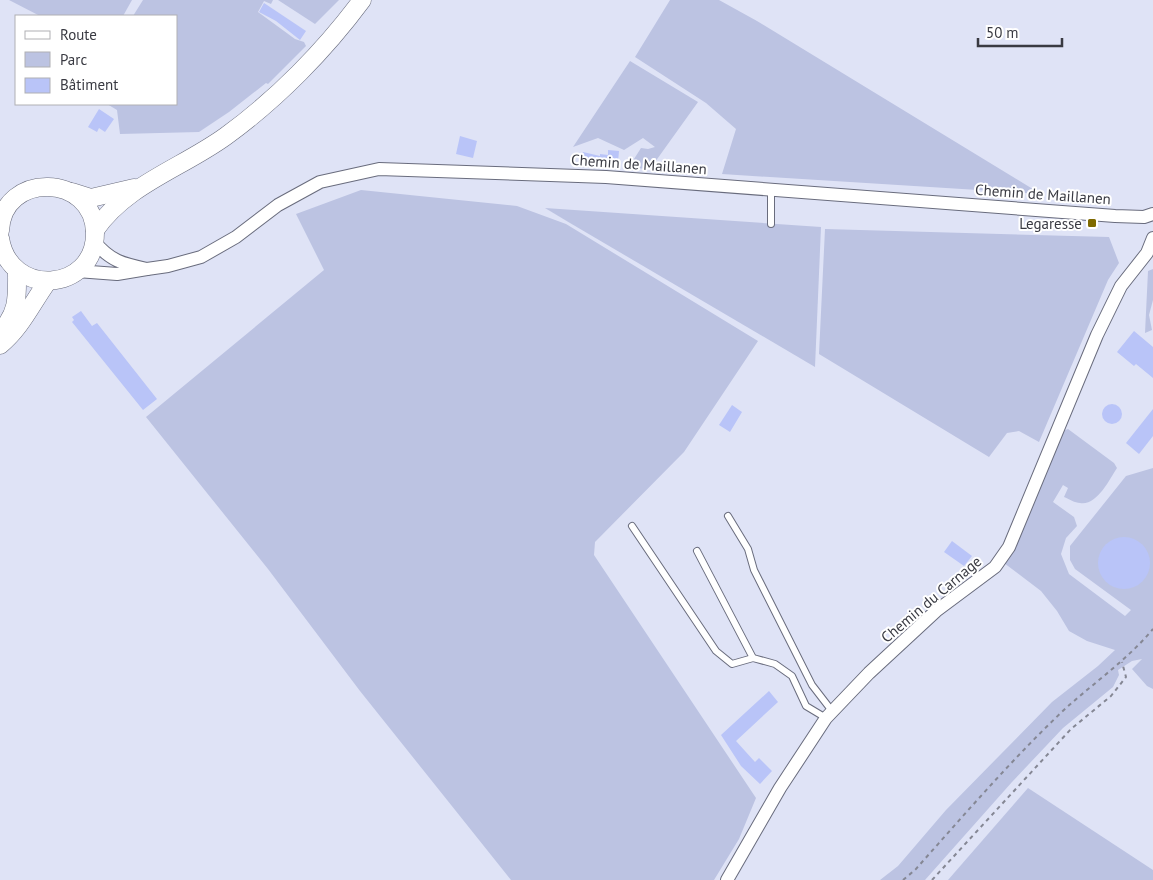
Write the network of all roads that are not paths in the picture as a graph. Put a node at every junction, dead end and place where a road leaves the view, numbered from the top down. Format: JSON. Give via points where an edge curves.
{"nodes":[{"id":1,"x":362,"y":0,"type":"edge"},
{"id":2,"x":142,"y":186,"type":"junction"},
{"id":3,"x":66,"y":190,"type":"junction"},
{"id":4,"x":771,"y":190,"type":"junction"},
{"id":5,"x":1153,"y":214,"type":"edge"},
{"id":6,"x":771,"y":224,"type":"dead end"},
{"id":7,"x":0,"y":227,"type":"edge"},
{"id":8,"x":0,"y":231,"type":"edge"},
{"id":9,"x":95,"y":236,"type":"junction"},
{"id":10,"x":0,"y":238,"type":"edge"},
{"id":11,"x":1153,"y":238,"type":"edge"},
{"id":12,"x":1150,"y":255,"type":"edge"},
{"id":13,"x":9,"y":266,"type":"edge"},
{"id":14,"x":147,"y":269,"type":"junction"},
{"id":15,"x":77,"y":271,"type":"junction"},
{"id":16,"x":48,"y":281,"type":"junction"},
{"id":17,"x":0,"y":332,"type":"edge"},
{"id":18,"x":0,"y":345,"type":"edge"},
{"id":19,"x":728,"y":516,"type":"dead end"},
{"id":20,"x":632,"y":526,"type":"dead end"},
{"id":21,"x":697,"y":551,"type":"dead end"},
{"id":22,"x":753,"y":658,"type":"junction"},
{"id":23,"x":829,"y":714,"type":"junction"},
{"id":24,"x":727,"y":880,"type":"edge"}],
"edges":[{"from":1,"to":2,"type":"main road","via":[[341,28],[266,104],[225,137]]},
{"from":2,"to":3,"type":"main road","via":[[91,198]]},
{"from":2,"to":9,"type":"main road","via":[[105,216]]},
{"from":3,"to":7,"type":"main road","via":[[42,186],[24,192],[10,204]]},
{"from":3,"to":9,"type":"main road","via":[[86,206]]},
{"from":4,"to":5,"type":"street","name":"Chemin de Maillanen","via":[[1115,216],[1144,217]]},
{"from":4,"to":6,"type":"lane"},
{"from":4,"to":14,"type":"street","name":"Chemin de Maillanen","via":[[606,177],[379,169],[320,182],[278,204],[236,237],[201,257]]},
{"from":7,"to":8,"type":"main road"},
{"from":9,"to":14,"type":"street","via":[[106,255],[124,264]]},
{"from":9,"to":15,"type":"main road","via":[[88,258]]},
{"from":10,"to":13,"type":"main road"},
{"from":11,"to":12,"type":"street","name":"Chemin du Carnage"},
{"from":12,"to":23,"type":"street","name":"Chemin du Carnage","via":[[1121,286],[1101,327],[1009,547],[995,567],[936,611],[869,672]]},
{"from":13,"to":16,"type":"main road","via":[[32,279]]},
{"from":13,"to":17,"type":"main road","via":[[17,301],[12,316]]},
{"from":14,"to":15,"type":"street","name":"Chemin de Maillanen","via":[[117,274]]},
{"from":15,"to":16,"type":"main road","via":[[63,279]]},
{"from":16,"to":18,"type":"main road","via":[[21,323]]},
{"from":19,"to":23,"type":"lane","via":[[748,549],[754,570]]},
{"from":20,"to":22,"type":"lane","via":[[716,651],[732,664]]},
{"from":21,"to":22,"type":"lane"},
{"from":22,"to":23,"type":"lane","via":[[775,664],[792,676],[806,706]]},
{"from":23,"to":24,"type":"street","name":"Chemin du Carnage","via":[[780,788]]}]}
